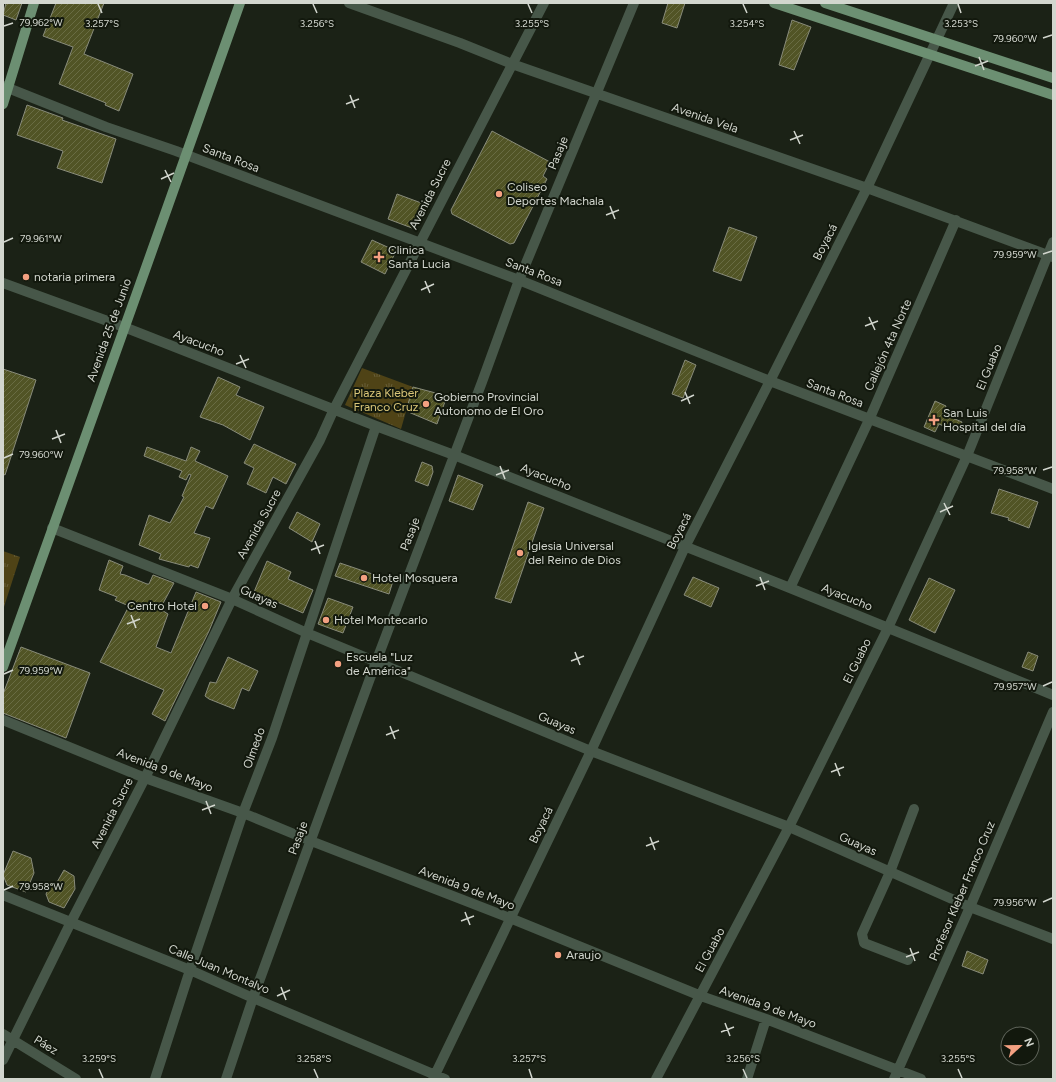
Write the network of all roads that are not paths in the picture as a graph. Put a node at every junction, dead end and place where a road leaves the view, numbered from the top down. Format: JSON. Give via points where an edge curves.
{"nodes":[{"id":1,"x":34,"y":3,"type":"edge"},
{"id":2,"x":240,"y":3,"type":"edge"},
{"id":3,"x":349,"y":3,"type":"edge"},
{"id":4,"x":544,"y":3,"type":"edge"},
{"id":5,"x":634,"y":3,"type":"edge"},
{"id":6,"x":774,"y":3,"type":"edge"},
{"id":7,"x":825,"y":3,"type":"edge"},
{"id":8,"x":954,"y":3,"type":"edge"},
{"id":9,"x":936,"y":40,"type":"junction"},
{"id":10,"x":929,"y":55,"type":"junction"},
{"id":11,"x":512,"y":64,"type":"junction"},
{"id":12,"x":1053,"y":78,"type":"edge"},
{"id":13,"x":5,"y":87,"type":"edge"},
{"id":14,"x":596,"y":93,"type":"junction"},
{"id":15,"x":1053,"y":95,"type":"edge"},
{"id":16,"x":3,"y":104,"type":"edge"},
{"id":17,"x":187,"y":155,"type":"junction"},
{"id":18,"x":867,"y":188,"type":"junction"},
{"id":19,"x":956,"y":220,"type":"junction"},
{"id":20,"x":1053,"y":242,"type":"edge"},
{"id":21,"x":419,"y":243,"type":"junction"},
{"id":22,"x":1050,"y":256,"type":"edge"},
{"id":23,"x":520,"y":280,"type":"junction"},
{"id":24,"x":3,"y":283,"type":"edge"},
{"id":25,"x":124,"y":328,"type":"junction"},
{"id":26,"x":770,"y":381,"type":"junction"},
{"id":27,"x":334,"y":409,"type":"junction"},
{"id":28,"x":869,"y":420,"type":"junction"},
{"id":29,"x":376,"y":426,"type":"junction"},
{"id":30,"x":454,"y":455,"type":"junction"},
{"id":31,"x":967,"y":456,"type":"junction"},
{"id":32,"x":1053,"y":489,"type":"edge"},
{"id":33,"x":52,"y":528,"type":"junction"},
{"id":34,"x":685,"y":547,"type":"junction"},
{"id":35,"x":790,"y":588,"type":"junction"},
{"id":36,"x":232,"y":600,"type":"junction"},
{"id":37,"x":888,"y":628,"type":"junction"},
{"id":38,"x":307,"y":633,"type":"junction"},
{"id":39,"x":376,"y":662,"type":"junction"},
{"id":40,"x":3,"y":667,"type":"edge"},
{"id":41,"x":1053,"y":695,"type":"edge"},
{"id":42,"x":1053,"y":712,"type":"edge"},
{"id":43,"x":3,"y":720,"type":"edge"},
{"id":44,"x":591,"y":751,"type":"junction"},
{"id":45,"x":145,"y":778,"type":"junction"},
{"id":46,"x":914,"y":809,"type":"dead end"},
{"id":47,"x":243,"y":813,"type":"junction"},
{"id":48,"x":789,"y":827,"type":"junction"},
{"id":49,"x":311,"y":840,"type":"junction"},
{"id":50,"x":890,"y":872,"type":"junction"},
{"id":51,"x":3,"y":895,"type":"edge"},
{"id":52,"x":970,"y":907,"type":"junction"},
{"id":53,"x":510,"y":918,"type":"junction"},
{"id":54,"x":71,"y":922,"type":"junction"},
{"id":55,"x":1053,"y":939,"type":"edge"},
{"id":56,"x":908,"y":960,"type":"dead end"},
{"id":57,"x":190,"y":970,"type":"junction"},
{"id":58,"x":701,"y":996,"type":"junction"},
{"id":59,"x":254,"y":998,"type":"junction"},
{"id":60,"x":766,"y":1019,"type":"junction"},
{"id":61,"x":3,"y":1034,"type":"edge"},
{"id":62,"x":13,"y":1040,"type":"junction"},
{"id":63,"x":3,"y":1060,"type":"edge"},
{"id":64,"x":896,"y":1074,"type":"edge"},
{"id":65,"x":434,"y":1077,"type":"edge"},
{"id":66,"x":76,"y":1079,"type":"edge"},
{"id":67,"x":155,"y":1079,"type":"edge"},
{"id":68,"x":226,"y":1079,"type":"edge"},
{"id":69,"x":445,"y":1079,"type":"edge"},
{"id":70,"x":656,"y":1079,"type":"edge"},
{"id":71,"x":746,"y":1079,"type":"edge"},
{"id":72,"x":921,"y":1079,"type":"edge"}],
"edges":[{"from":1,"to":13,"type":"main road"},
{"from":2,"to":17,"type":"main road","name":"Avenida 25 de Junio"},
{"from":3,"to":11,"type":"street","name":"Avenida Vela"},
{"from":4,"to":11,"type":"street","name":"Avenida Sucre"},
{"from":5,"to":14,"type":"street","name":"Pasaje"},
{"from":6,"to":10,"type":"main road"},
{"from":7,"to":9,"type":"main road"},
{"from":8,"to":9,"type":"street","name":"Boyacá"},
{"from":9,"to":10,"type":"street","name":"Boyacá"},
{"from":9,"to":12,"type":"main road"},
{"from":10,"to":15,"type":"main road"},
{"from":10,"to":18,"type":"street","name":"Boyacá"},
{"from":11,"to":14,"type":"street","name":"Avenida Vela"},
{"from":11,"to":21,"type":"street","name":"Avenida Sucre"},
{"from":13,"to":16,"type":"main road"},
{"from":13,"to":17,"type":"street","name":"Santa Rosa","via":[[106,127]]},
{"from":14,"to":18,"type":"street","name":"Avenida Vela"},
{"from":14,"to":23,"type":"street","name":"Pasaje"},
{"from":17,"to":21,"type":"street","name":"Santa Rosa"},
{"from":17,"to":25,"type":"main road","name":"Avenida 25 de Junio"},
{"from":18,"to":19,"type":"street","name":"Avenida Vela"},
{"from":18,"to":26,"type":"street","name":"Boyacá"},
{"from":19,"to":22,"type":"street","name":"Avenida Vela"},
{"from":19,"to":28,"type":"street","name":"Callejón 4ta Norte"},
{"from":20,"to":22,"type":"street","name":"El Guabo"},
{"from":21,"to":23,"type":"street","name":"Santa Rosa"},
{"from":21,"to":27,"type":"street","name":"Avenida Sucre"},
{"from":22,"to":31,"type":"street","name":"El Guabo"},
{"from":23,"to":26,"type":"street","name":"Santa Rosa"},
{"from":23,"to":30,"type":"street","name":"Pasaje"},
{"from":24,"to":25,"type":"street","name":"Ayacucho"},
{"from":25,"to":27,"type":"street","name":"Ayacucho"},
{"from":25,"to":33,"type":"main road","name":"Avenida 25 de Junio"},
{"from":26,"to":28,"type":"street","name":"Santa Rosa"},
{"from":26,"to":34,"type":"street","name":"Boyacá"},
{"from":27,"to":29,"type":"street","name":"Ayacucho"},
{"from":27,"to":36,"type":"street","name":"Avenida Sucre","via":[[320,440]]},
{"from":28,"to":31,"type":"street","name":"Santa Rosa"},
{"from":28,"to":35,"type":"street","name":"Callejón 4ta Norte"},
{"from":29,"to":30,"type":"street","name":"Ayacucho"},
{"from":29,"to":38,"type":"street","name":"Olmedo"},
{"from":30,"to":34,"type":"street","name":"Ayacucho"},
{"from":30,"to":39,"type":"street","name":"Pasaje"},
{"from":31,"to":32,"type":"street","name":"Santa Rosa"},
{"from":31,"to":37,"type":"street","name":"El Guabo"},
{"from":33,"to":36,"type":"street","name":"Guayas"},
{"from":33,"to":40,"type":"main road","name":"Avenida 25 de Junio"},
{"from":34,"to":35,"type":"street","name":"Ayacucho"},
{"from":34,"to":44,"type":"street","name":"Boyacá"},
{"from":35,"to":37,"type":"street","name":"Ayacucho"},
{"from":36,"to":38,"type":"street","name":"Guayas"},
{"from":36,"to":45,"type":"street","name":"Avenida Sucre"},
{"from":37,"to":41,"type":"street","name":"Ayacucho"},
{"from":37,"to":48,"type":"street","name":"El Guabo"},
{"from":38,"to":39,"type":"street","name":"Guayas"},
{"from":38,"to":47,"type":"street","name":"Olmedo","via":[[272,738]]},
{"from":39,"to":44,"type":"street","name":"Guayas"},
{"from":39,"to":49,"type":"street","name":"Pasaje"},
{"from":42,"to":52,"type":"street","name":"Profesor Kleber Franco Cruz"},
{"from":43,"to":45,"type":"street","name":"Avenida 9 de Mayo"},
{"from":44,"to":48,"type":"street","name":"Guayas"},
{"from":44,"to":53,"type":"street","name":"Boyacá"},
{"from":45,"to":47,"type":"street","name":"Avenida 9 de Mayo"},
{"from":45,"to":54,"type":"street","name":"Avenida Sucre"},
{"from":46,"to":50,"type":"street"},
{"from":47,"to":49,"type":"street","name":"Avenida 9 de Mayo"},
{"from":47,"to":57,"type":"street","name":"Olmedo"},
{"from":48,"to":50,"type":"street","name":"Guayas"},
{"from":48,"to":58,"type":"street","name":"El Guabo"},
{"from":49,"to":53,"type":"street","name":"Avenida 9 de Mayo"},
{"from":49,"to":59,"type":"street","name":"Pasaje"},
{"from":50,"to":52,"type":"street","name":"Guayas"},
{"from":50,"to":56,"type":"street","via":[[862,934],[863,940],[864,943]]},
{"from":51,"to":54,"type":"street","name":"Calle Juan Montalvo"},
{"from":52,"to":55,"type":"street","name":"Guayas"},
{"from":52,"to":64,"type":"street","name":"Profesor Kleber Franco Cruz"},
{"from":53,"to":58,"type":"street","name":"Avenida 9 de Mayo"},
{"from":53,"to":65,"type":"street","name":"Boyacá"},
{"from":54,"to":57,"type":"street","name":"Calle Juan Montalvo"},
{"from":54,"to":62,"type":"street","name":"Avenida Sucre"},
{"from":57,"to":59,"type":"street","name":"Calle Juan Montalvo"},
{"from":57,"to":67,"type":"street","name":"Olmedo"},
{"from":58,"to":60,"type":"street","name":"Avenida 9 de Mayo"},
{"from":58,"to":70,"type":"street","name":"El Guabo"},
{"from":59,"to":65,"type":"street","name":"Calle Juan Montalvo"},
{"from":59,"to":68,"type":"street","name":"Pasaje"},
{"from":60,"to":64,"type":"street","name":"Avenida 9 de Mayo"},
{"from":60,"to":71,"type":"street"},
{"from":61,"to":62,"type":"street","name":"Páez"},
{"from":62,"to":63,"type":"street","name":"Avenida Sucre"},
{"from":62,"to":66,"type":"street","name":"Páez"},
{"from":64,"to":72,"type":"street","name":"Avenida 9 de Mayo"},
{"from":65,"to":69,"type":"street","name":"Calle Juan Montalvo"}]}
